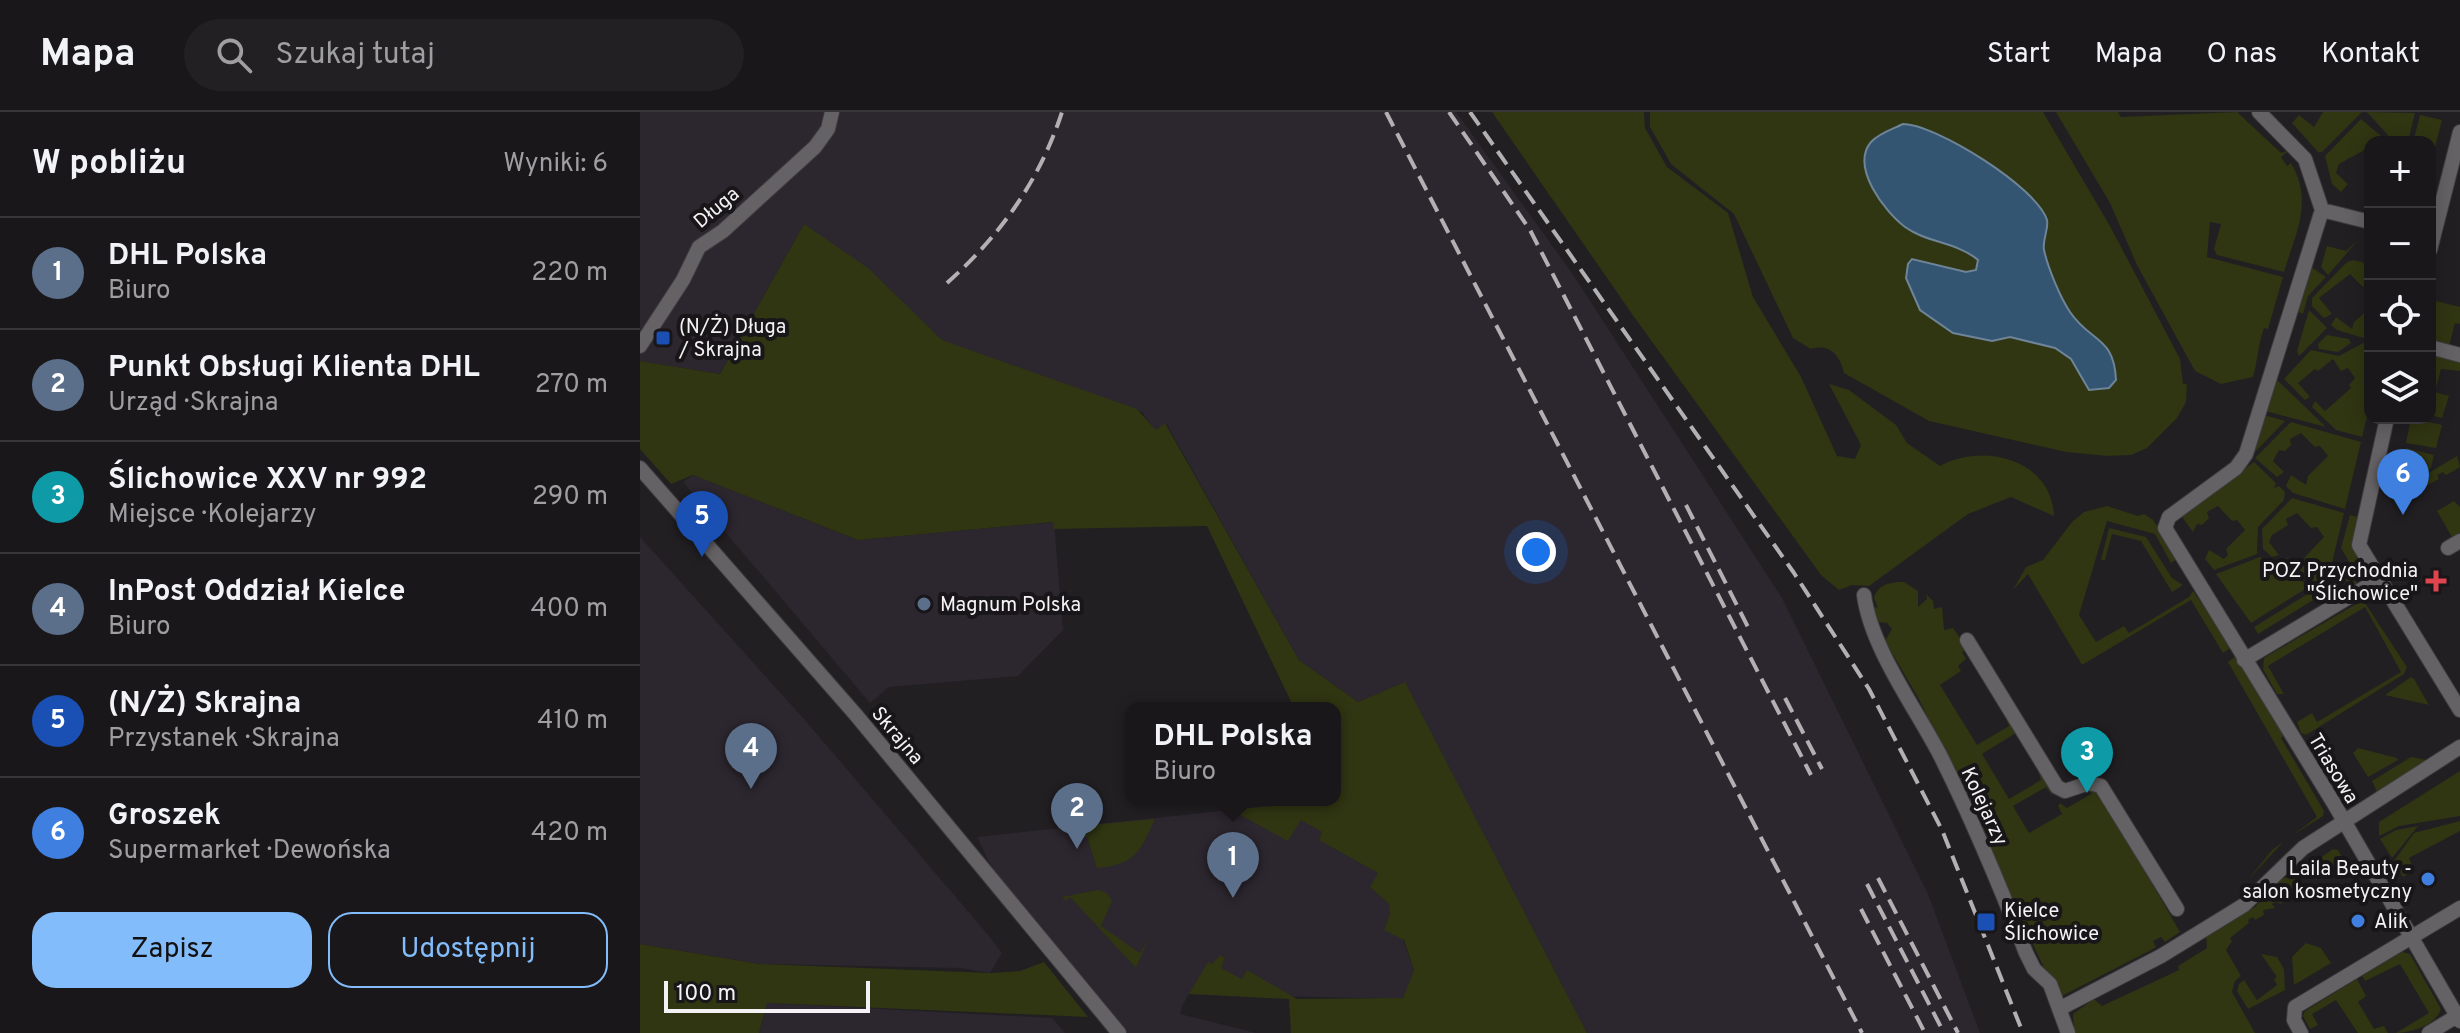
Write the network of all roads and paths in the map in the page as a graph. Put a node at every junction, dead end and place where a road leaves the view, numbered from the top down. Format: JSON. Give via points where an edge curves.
{"nodes":[{"id":1,"x":832,"y":112,"type":"edge"},
{"id":2,"x":2259,"y":112,"type":"edge"},
{"id":3,"x":2460,"y":132,"type":"edge"},
{"id":4,"x":2322,"y":210,"type":"junction"},
{"id":5,"x":2364,"y":220,"type":"edge"},
{"id":6,"x":2436,"y":223,"type":"edge"},
{"id":7,"x":640,"y":346,"type":"edge"},
{"id":8,"x":2436,"y":349,"type":"edge"},
{"id":9,"x":2460,"y":355,"type":"edge"},
{"id":10,"x":2386,"y":424,"type":"edge"},
{"id":11,"x":640,"y":468,"type":"edge"},
{"id":12,"x":2379,"y":579,"type":"junction"},
{"id":13,"x":1864,"y":595,"type":"dead end"},
{"id":14,"x":1967,"y":640,"type":"dead end"},
{"id":15,"x":2244,"y":660,"type":"junction"},
{"id":16,"x":2460,"y":710,"type":"edge"},
{"id":17,"x":2460,"y":747,"type":"edge"},
{"id":18,"x":2344,"y":822,"type":"junction"},
{"id":19,"x":2460,"y":908,"type":"edge"},
{"id":20,"x":2177,"y":909,"type":"dead end"},
{"id":21,"x":2410,"y":935,"type":"junction"},
{"id":22,"x":2059,"y":1009,"type":"junction"},
{"id":23,"x":2459,"y":1019,"type":"edge"},
{"id":24,"x":1119,"y":1033,"type":"edge"},
{"id":25,"x":2068,"y":1033,"type":"edge"},
{"id":26,"x":2301,"y":1033,"type":"edge"},
{"id":27,"x":2429,"y":1033,"type":"edge"}],
"edges":[{"from":1,"to":7,"type":"street","name":"Długa","via":[[815,147],[699,247]]},
{"from":2,"to":4,"type":"street","via":[[2305,159]]},
{"from":3,"to":6,"type":"street"},
{"from":4,"to":5,"type":"street"},
{"from":4,"to":15,"type":"street","name":"Triasowa","via":[[2246,454],[2236,468],[2169,517],[2165,528]]},
{"from":8,"to":9,"type":"street"},
{"from":10,"to":12,"type":"street","via":[[2359,542]]},
{"from":11,"to":24,"type":"street","name":"Skrajna","via":[[865,726]]},
{"from":12,"to":15,"type":"street"},
{"from":12,"to":16,"type":"street"},
{"from":13,"to":22,"type":"street","name":"Kolejarzy","via":[[1885,655],[1942,760],[2026,953],[2050,984]]},
{"from":14,"to":20,"type":"street","via":[[2057,787],[2065,791],[2089,783],[2101,786]]},
{"from":15,"to":18,"type":"street","name":"Triasowa"},
{"from":17,"to":18,"type":"street"},
{"from":18,"to":21,"type":"street","name":"Triasowa"},
{"from":18,"to":22,"type":"street","via":[[2292,856],[2244,905]]},
{"from":19,"to":21,"type":"street"},
{"from":21,"to":23,"type":"street","name":"Triasowa"},
{"from":21,"to":26,"type":"street","via":[[2295,1007]]},
{"from":22,"to":25,"type":"street","name":"Kolejarzy"},
{"from":23,"to":27,"type":"street"}]}
